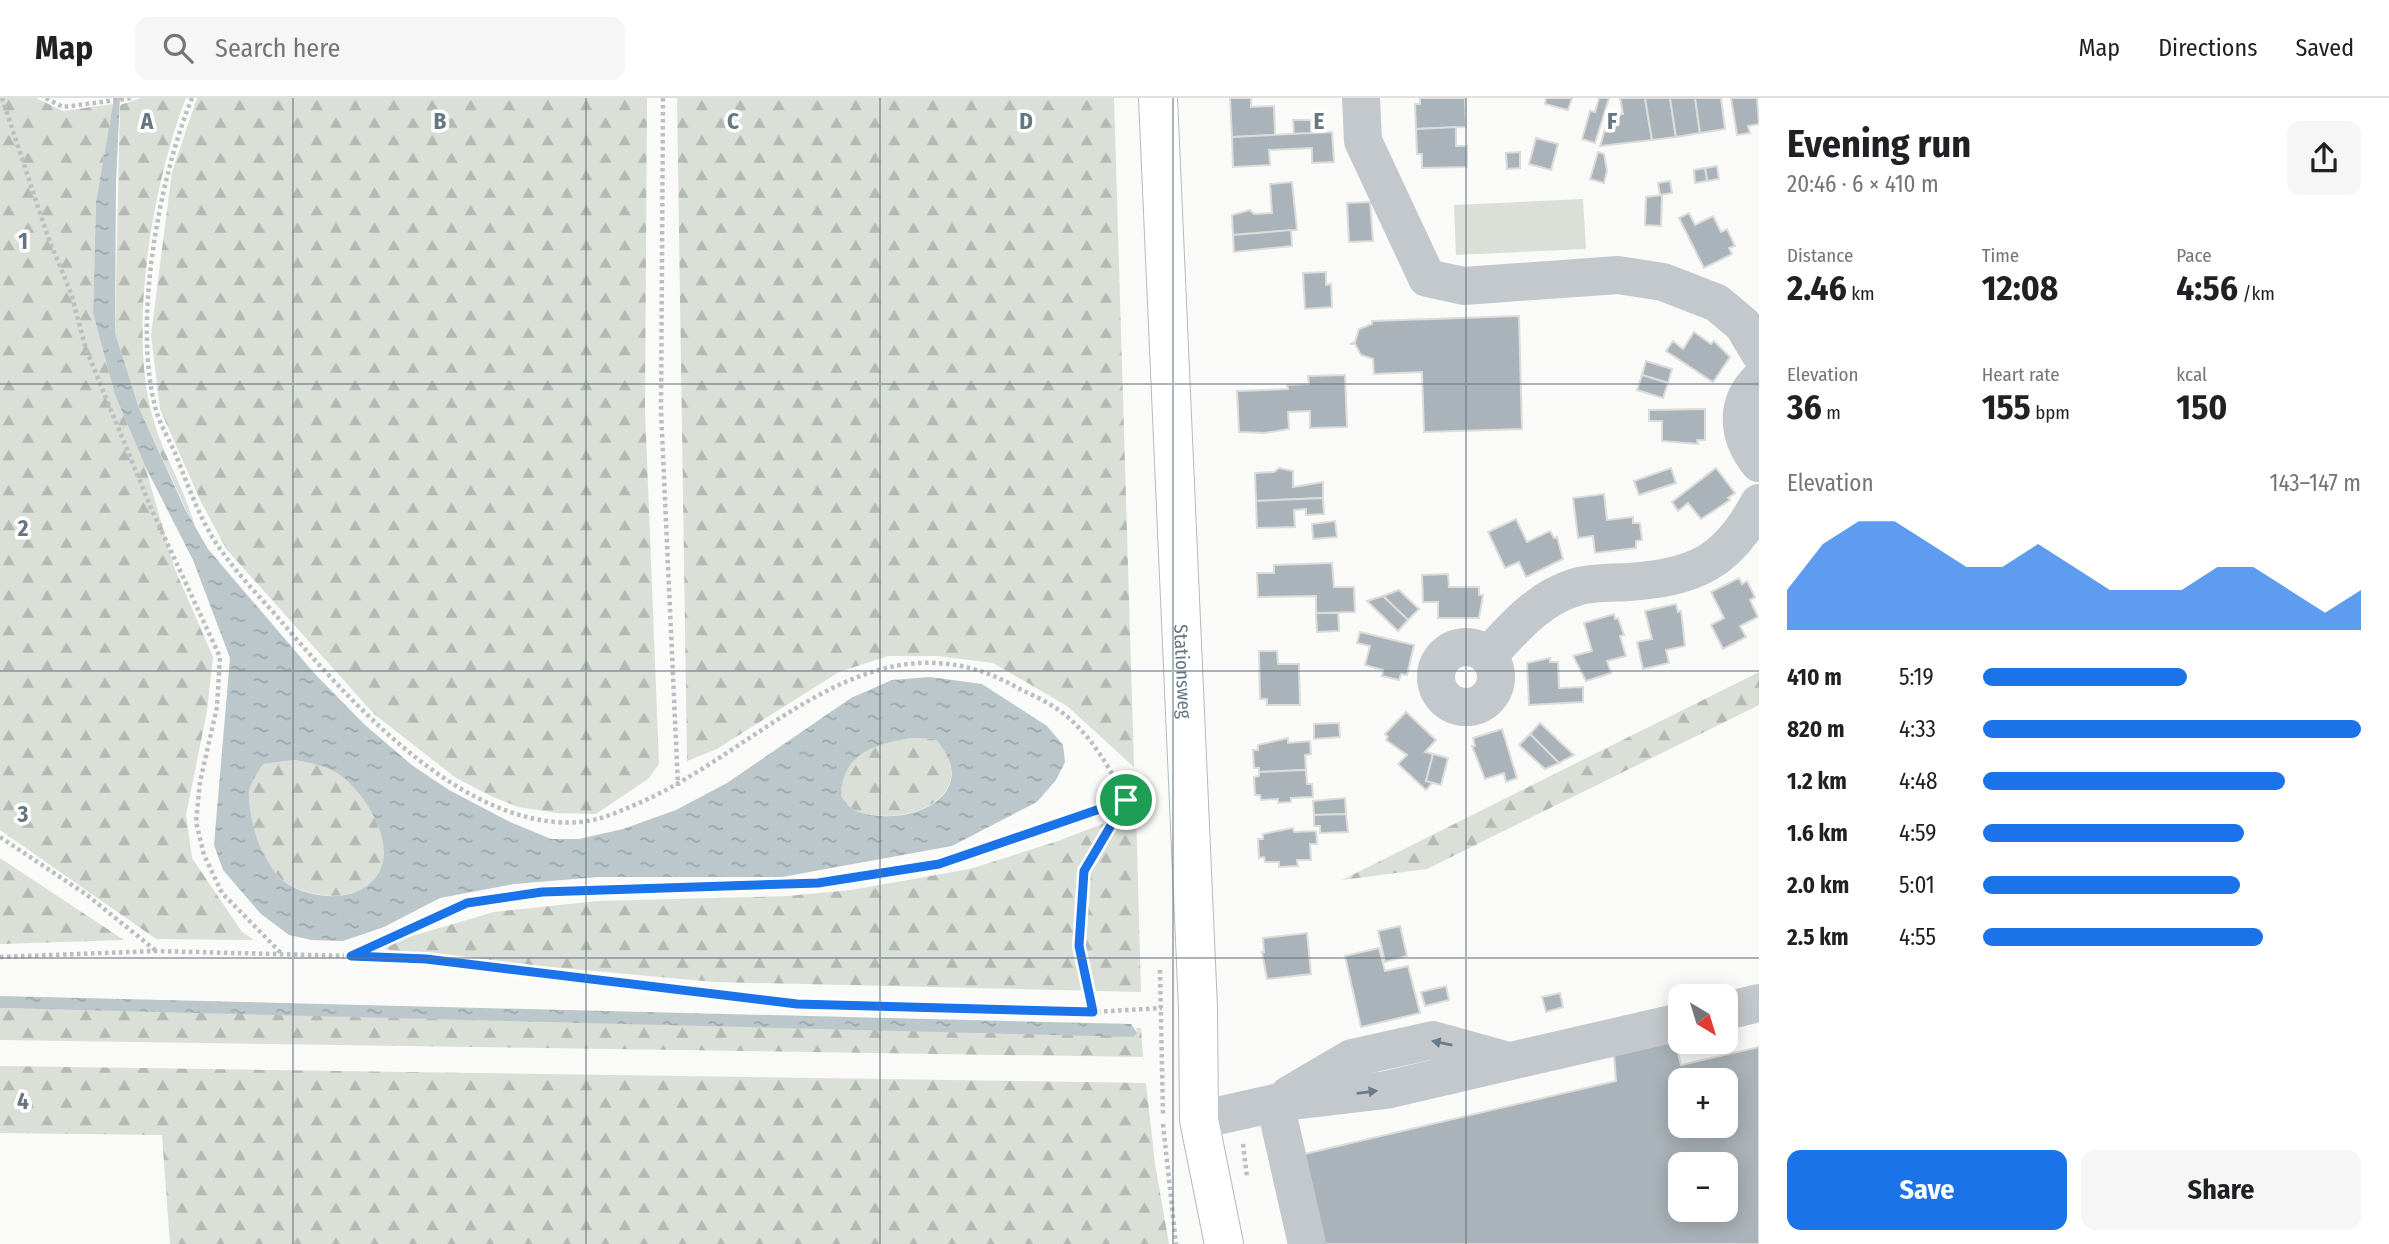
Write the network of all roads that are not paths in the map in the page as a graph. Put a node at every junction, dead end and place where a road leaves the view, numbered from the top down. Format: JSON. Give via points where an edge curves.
{"nodes":[{"id":1,"x":1158,"y":98,"type":"edge"},
{"id":2,"x":1361,"y":98,"type":"edge"},
{"id":3,"x":1759,"y":352,"type":"edge"},
{"id":4,"x":1759,"y":380,"type":"edge"},
{"id":5,"x":1759,"y":463,"type":"edge"},
{"id":6,"x":1759,"y":503,"type":"edge"},
{"id":7,"x":1488,"y":656,"type":"dead end"},
{"id":8,"x":1759,"y":1003,"type":"edge"},
{"id":9,"x":1738,"y":1008,"type":"edge"},
{"id":10,"x":1668,"y":1025,"type":"edge"},
{"id":11,"x":1275,"y":1103,"type":"junction"},
{"id":12,"x":1199,"y":1120,"type":"junction"},
{"id":13,"x":1224,"y":1244,"type":"edge"},
{"id":14,"x":1307,"y":1244,"type":"edge"}],
"edges":[{"from":1,"to":12,"type":"main road","name":"Stationsweg"},
{"from":2,"to":3,"type":"street","via":[[1363,141],[1427,278],[1464,286],[1618,275],[1663,282],[1717,303],[1743,326]]},
{"from":4,"to":5,"type":"street","via":[[1746,397],[1741,415],[1742,433]]},
{"from":6,"to":7,"type":"street","via":[[1745,530],[1704,567],[1656,580],[1576,587],[1533,608]]},
{"from":8,"to":9,"type":"street"},
{"from":10,"to":11,"type":"street","via":[[1508,1061],[1433,1040],[1352,1058]]},
{"from":11,"to":12,"type":"street"},
{"from":11,"to":14,"type":"street"},
{"from":12,"to":13,"type":"main road","name":"Stationsweg"}]}
